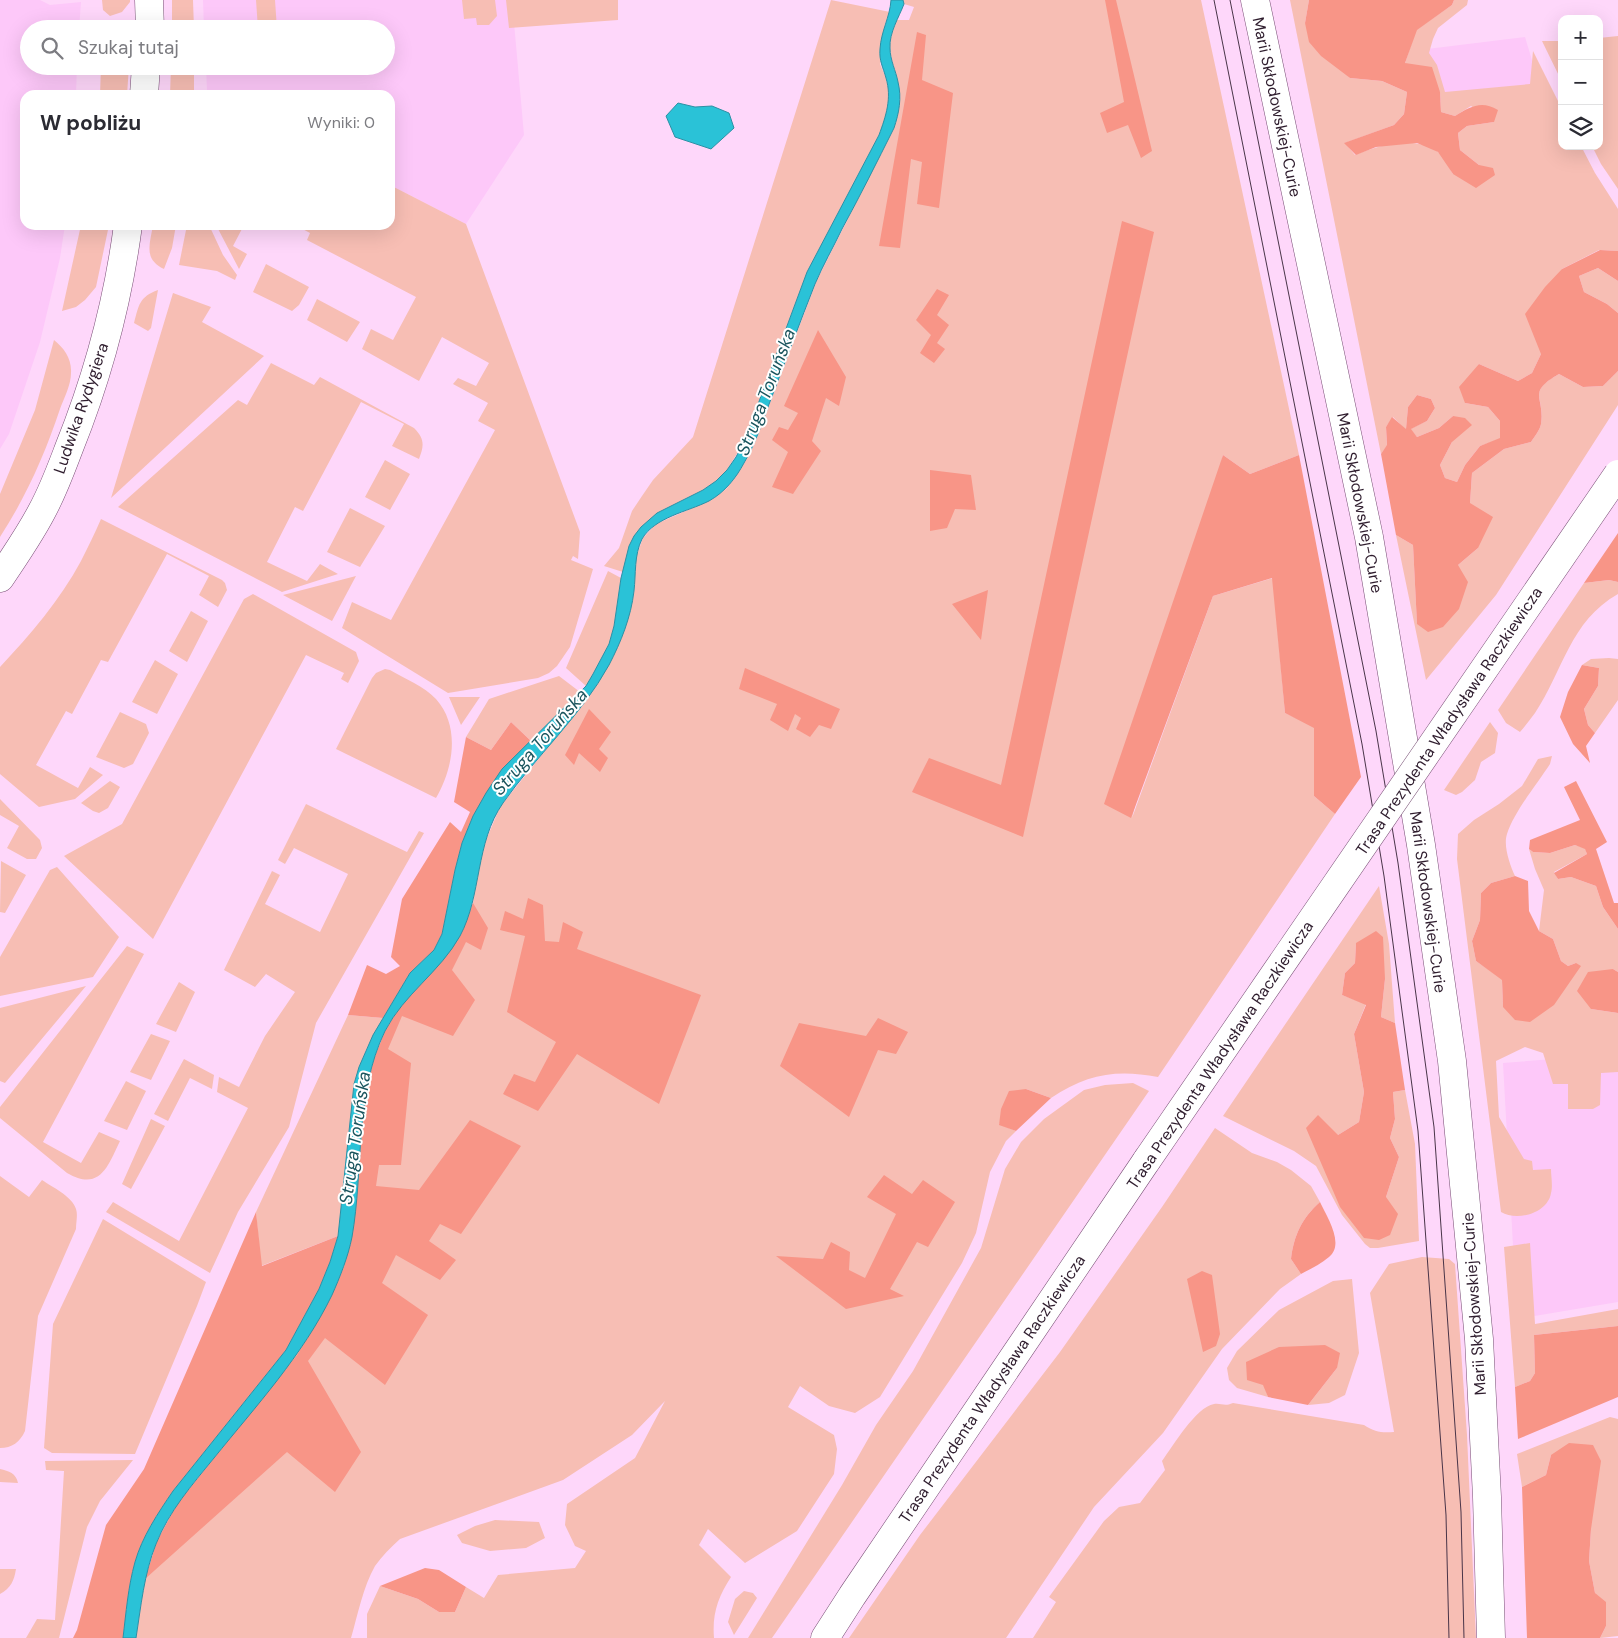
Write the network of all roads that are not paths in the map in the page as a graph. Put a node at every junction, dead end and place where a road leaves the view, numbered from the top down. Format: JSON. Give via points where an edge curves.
{"nodes":[{"id":1,"x":148,"y":0,"type":"edge"},
{"id":2,"x":1255,"y":0,"type":"edge"},
{"id":3,"x":149,"y":20,"type":"edge"},
{"id":4,"x":145,"y":75,"type":"edge"},
{"id":5,"x":144,"y":90,"type":"edge"},
{"id":6,"x":127,"y":230,"type":"edge"},
{"id":7,"x":1618,"y":474,"type":"edge"},
{"id":8,"x":0,"y":578,"type":"edge"},
{"id":9,"x":825,"y":1638,"type":"edge"},
{"id":10,"x":1491,"y":1638,"type":"edge"}],
"edges":[{"from":1,"to":3,"type":"street"},
{"from":2,"to":10,"type":"street","name":"Marii Skłodowskiej-Curie","via":[[1369,537],[1422,855],[1452,1061],[1479,1339]]},
{"from":4,"to":5,"type":"street"},
{"from":6,"to":8,"type":"street","name":"Ludwika Rydygiera","via":[[122,272],[92,387],[43,510]]},
{"from":7,"to":9,"type":"street","name":"Trasa Prezydenta Władysława Raczkiewicza","bridge":true,"via":[[1147,1160]]}]}
